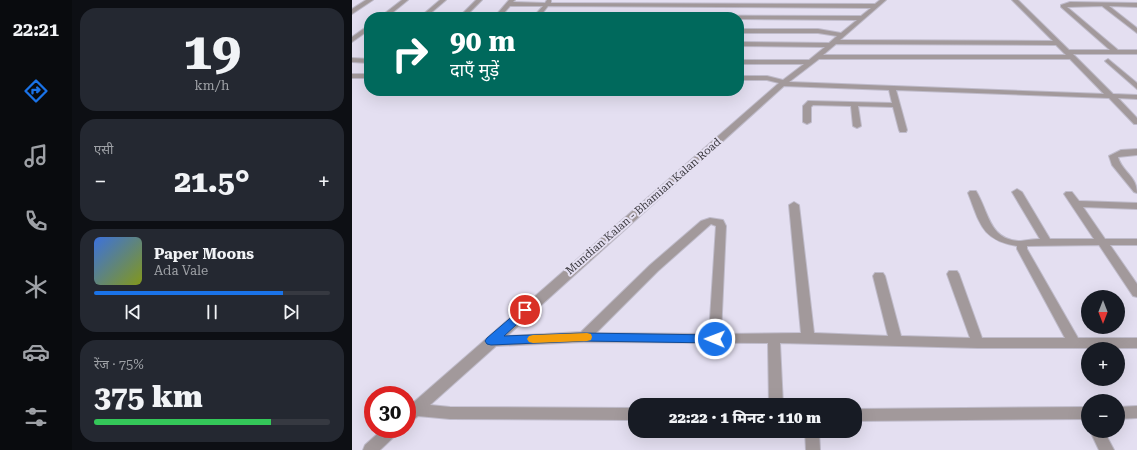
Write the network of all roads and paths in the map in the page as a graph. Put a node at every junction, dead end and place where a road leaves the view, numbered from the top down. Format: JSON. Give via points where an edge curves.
{"nodes":[{"id":1,"x":370,"y":0,"type":"edge"},
{"id":2,"x":405,"y":0,"type":"edge"},
{"id":3,"x":443,"y":0,"type":"edge"},
{"id":4,"x":479,"y":0,"type":"edge"},
{"id":5,"x":1015,"y":0,"type":"edge"},
{"id":6,"x":510,"y":2,"type":"edge"},
{"id":7,"x":549,"y":2,"type":"edge"},
{"id":8,"x":880,"y":3,"type":"edge"},
{"id":9,"x":1103,"y":4,"type":"junction"},
{"id":10,"x":1137,"y":5,"type":"edge"},
{"id":11,"x":352,"y":12,"type":"edge"},
{"id":12,"x":389,"y":12,"type":"edge"},
{"id":13,"x":429,"y":12,"type":"edge"},
{"id":14,"x":467,"y":12,"type":"edge"},
{"id":15,"x":502,"y":12,"type":"edge"},
{"id":16,"x":541,"y":12,"type":"edge"},
{"id":17,"x":744,"y":18,"type":"edge"},
{"id":18,"x":862,"y":18,"type":"junction"},
{"id":19,"x":744,"y":30,"type":"edge"},
{"id":20,"x":364,"y":31,"type":"edge"},
{"id":21,"x":1137,"y":31,"type":"edge"},
{"id":22,"x":352,"y":40,"type":"edge"},
{"id":23,"x":835,"y":41,"type":"junction"},
{"id":24,"x":1057,"y":43,"type":"junction"},
{"id":25,"x":744,"y":44,"type":"edge"},
{"id":26,"x":1116,"y":52,"type":"junction"},
{"id":27,"x":1137,"y":52,"type":"edge"},
{"id":28,"x":1069,"y":55,"type":"junction"},
{"id":29,"x":352,"y":60,"type":"edge"},
{"id":30,"x":814,"y":60,"type":"junction"},
{"id":31,"x":364,"y":61,"type":"edge"},
{"id":32,"x":1108,"y":61,"type":"dead end"},
{"id":33,"x":744,"y":62,"type":"edge"},
{"id":34,"x":352,"y":76,"type":"edge"},
{"id":35,"x":364,"y":76,"type":"edge"},
{"id":36,"x":744,"y":78,"type":"edge"},
{"id":37,"x":783,"y":83,"type":"junction"},
{"id":38,"x":1137,"y":87,"type":"edge"},
{"id":39,"x":892,"y":88,"type":"junction"},
{"id":40,"x":1112,"y":96,"type":"junction"},
{"id":41,"x":1137,"y":97,"type":"edge"},
{"id":42,"x":854,"y":104,"type":"junction"},
{"id":43,"x":896,"y":105,"type":"junction"},
{"id":44,"x":807,"y":122,"type":"dead end"},
{"id":45,"x":1137,"y":122,"type":"edge"},
{"id":46,"x":857,"y":126,"type":"dead end"},
{"id":47,"x":903,"y":130,"type":"dead end"},
{"id":48,"x":1137,"y":152,"type":"edge"},
{"id":49,"x":1137,"y":190,"type":"edge"},
{"id":50,"x":1018,"y":192,"type":"dead end"},
{"id":51,"x":973,"y":193,"type":"dead end"},
{"id":52,"x":1069,"y":194,"type":"dead end"},
{"id":53,"x":1076,"y":204,"type":"junction"},
{"id":54,"x":794,"y":206,"type":"dead end"},
{"id":55,"x":1137,"y":206,"type":"edge"},
{"id":56,"x":1047,"y":242,"type":"junction"},
{"id":57,"x":1102,"y":242,"type":"junction"},
{"id":58,"x":1137,"y":242,"type":"edge"},
{"id":59,"x":1022,"y":244,"type":"junction"},
{"id":60,"x":952,"y":274,"type":"dead end"},
{"id":61,"x":879,"y":276,"type":"dead end"},
{"id":62,"x":1137,"y":293,"type":"edge"},
{"id":63,"x":584,"y":337,"type":"junction"},
{"id":64,"x":808,"y":338,"type":"junction"},
{"id":65,"x":715,"y":339,"type":"junction"},
{"id":66,"x":774,"y":339,"type":"junction"},
{"id":67,"x":896,"y":340,"type":"junction"},
{"id":68,"x":491,"y":341,"type":"junction"},
{"id":69,"x":978,"y":343,"type":"junction"},
{"id":70,"x":1074,"y":343,"type":"junction"},
{"id":71,"x":1137,"y":343,"type":"edge"},
{"id":72,"x":776,"y":398,"type":"edge"},
{"id":73,"x":416,"y":408,"type":"edge"},
{"id":74,"x":1137,"y":412,"type":"edge"},
{"id":75,"x":416,"y":413,"type":"edge"},
{"id":76,"x":1125,"y":413,"type":"edge"},
{"id":77,"x":628,"y":414,"type":"edge"},
{"id":78,"x":1081,"y":414,"type":"edge"},
{"id":79,"x":862,"y":415,"type":"edge"},
{"id":80,"x":383,"y":438,"type":"edge"},
{"id":81,"x":813,"y":438,"type":"edge"},
{"id":82,"x":1100,"y":438,"type":"edge"},
{"id":83,"x":370,"y":450,"type":"edge"},
{"id":84,"x":814,"y":450,"type":"edge"},
{"id":85,"x":1107,"y":450,"type":"edge"}],
"edges":[{"from":1,"to":11,"type":"street"},
{"from":2,"to":12,"type":"street"},
{"from":3,"to":13,"type":"street"},
{"from":4,"to":14,"type":"street"},
{"from":5,"to":24,"type":"street"},
{"from":6,"to":7,"type":"street"},
{"from":6,"to":15,"type":"street"},
{"from":7,"to":8,"type":"street"},
{"from":7,"to":16,"type":"street"},
{"from":8,"to":18,"type":"street","name":"Mundian Kalan - Bhamian Kalan Road"},
{"from":9,"to":10,"type":"street"},
{"from":9,"to":21,"type":"street"},
{"from":9,"to":26,"type":"street","via":[[1063,6]]},
{"from":17,"to":18,"type":"street"},
{"from":18,"to":23,"type":"street","name":"Mundian Kalan - Bhamian Kalan Road"},
{"from":19,"to":23,"type":"street","via":[[818,31]]},
{"from":20,"to":22,"type":"street"},
{"from":23,"to":24,"type":"street"},
{"from":23,"to":25,"type":"street"},
{"from":23,"to":30,"type":"street","name":"Mundian Kalan - Bhamian Kalan Road"},
{"from":24,"to":28,"type":"street"},
{"from":26,"to":27,"type":"street"},
{"from":26,"to":28,"type":"street"},
{"from":28,"to":30,"type":"street"},
{"from":28,"to":40,"type":"street"},
{"from":29,"to":31,"type":"street"},
{"from":30,"to":33,"type":"street"},
{"from":30,"to":37,"type":"street","name":"Mundian Kalan - Bhamian Kalan Road"},
{"from":32,"to":38,"type":"street"},
{"from":34,"to":35,"type":"street"},
{"from":36,"to":37,"type":"street","via":[[767,78]]},
{"from":37,"to":39,"type":"street"},
{"from":37,"to":68,"type":"street","name":"Mundian Kalan - Bhamian Kalan Road"},
{"from":39,"to":40,"type":"street"},
{"from":39,"to":43,"type":"street"},
{"from":40,"to":41,"type":"street"},
{"from":40,"to":45,"type":"street"},
{"from":42,"to":43,"type":"street"},
{"from":42,"to":44,"type":"street","via":[[810,103],[807,106]]},
{"from":42,"to":46,"type":"street"},
{"from":43,"to":47,"type":"street"},
{"from":48,"to":49,"type":"street","via":[[1113,156],[1115,163]]},
{"from":50,"to":56,"type":"street"},
{"from":51,"to":59,"type":"street","via":[[989,230],[1004,241]]},
{"from":52,"to":53,"type":"street"},
{"from":53,"to":55,"type":"street"},
{"from":53,"to":57,"type":"street"},
{"from":54,"to":64,"type":"street"},
{"from":56,"to":57,"type":"street"},
{"from":56,"to":59,"type":"street"},
{"from":57,"to":58,"type":"street"},
{"from":57,"to":62,"type":"street"},
{"from":59,"to":70,"type":"street","via":[[1022,249]]},
{"from":60,"to":69,"type":"street"},
{"from":61,"to":67,"type":"street"},
{"from":63,"to":65,"type":"street"},
{"from":63,"to":65,"type":"street","via":[[654,268],[705,223],[716,221],[721,226]]},
{"from":63,"to":68,"type":"street"},
{"from":64,"to":66,"type":"street"},
{"from":64,"to":67,"type":"street"},
{"from":65,"to":66,"type":"street"},
{"from":66,"to":72,"type":"street"},
{"from":67,"to":69,"type":"street"},
{"from":68,"to":73,"type":"street","name":"Mundian Kalan - Bhamian Kalan Road"},
{"from":69,"to":70,"type":"street"},
{"from":70,"to":71,"type":"street"},
{"from":74,"to":76,"type":"street"},
{"from":75,"to":77,"type":"street"},
{"from":78,"to":79,"type":"street"},
{"from":80,"to":83,"type":"street"},
{"from":81,"to":84,"type":"street"},
{"from":82,"to":85,"type":"street"}]}
